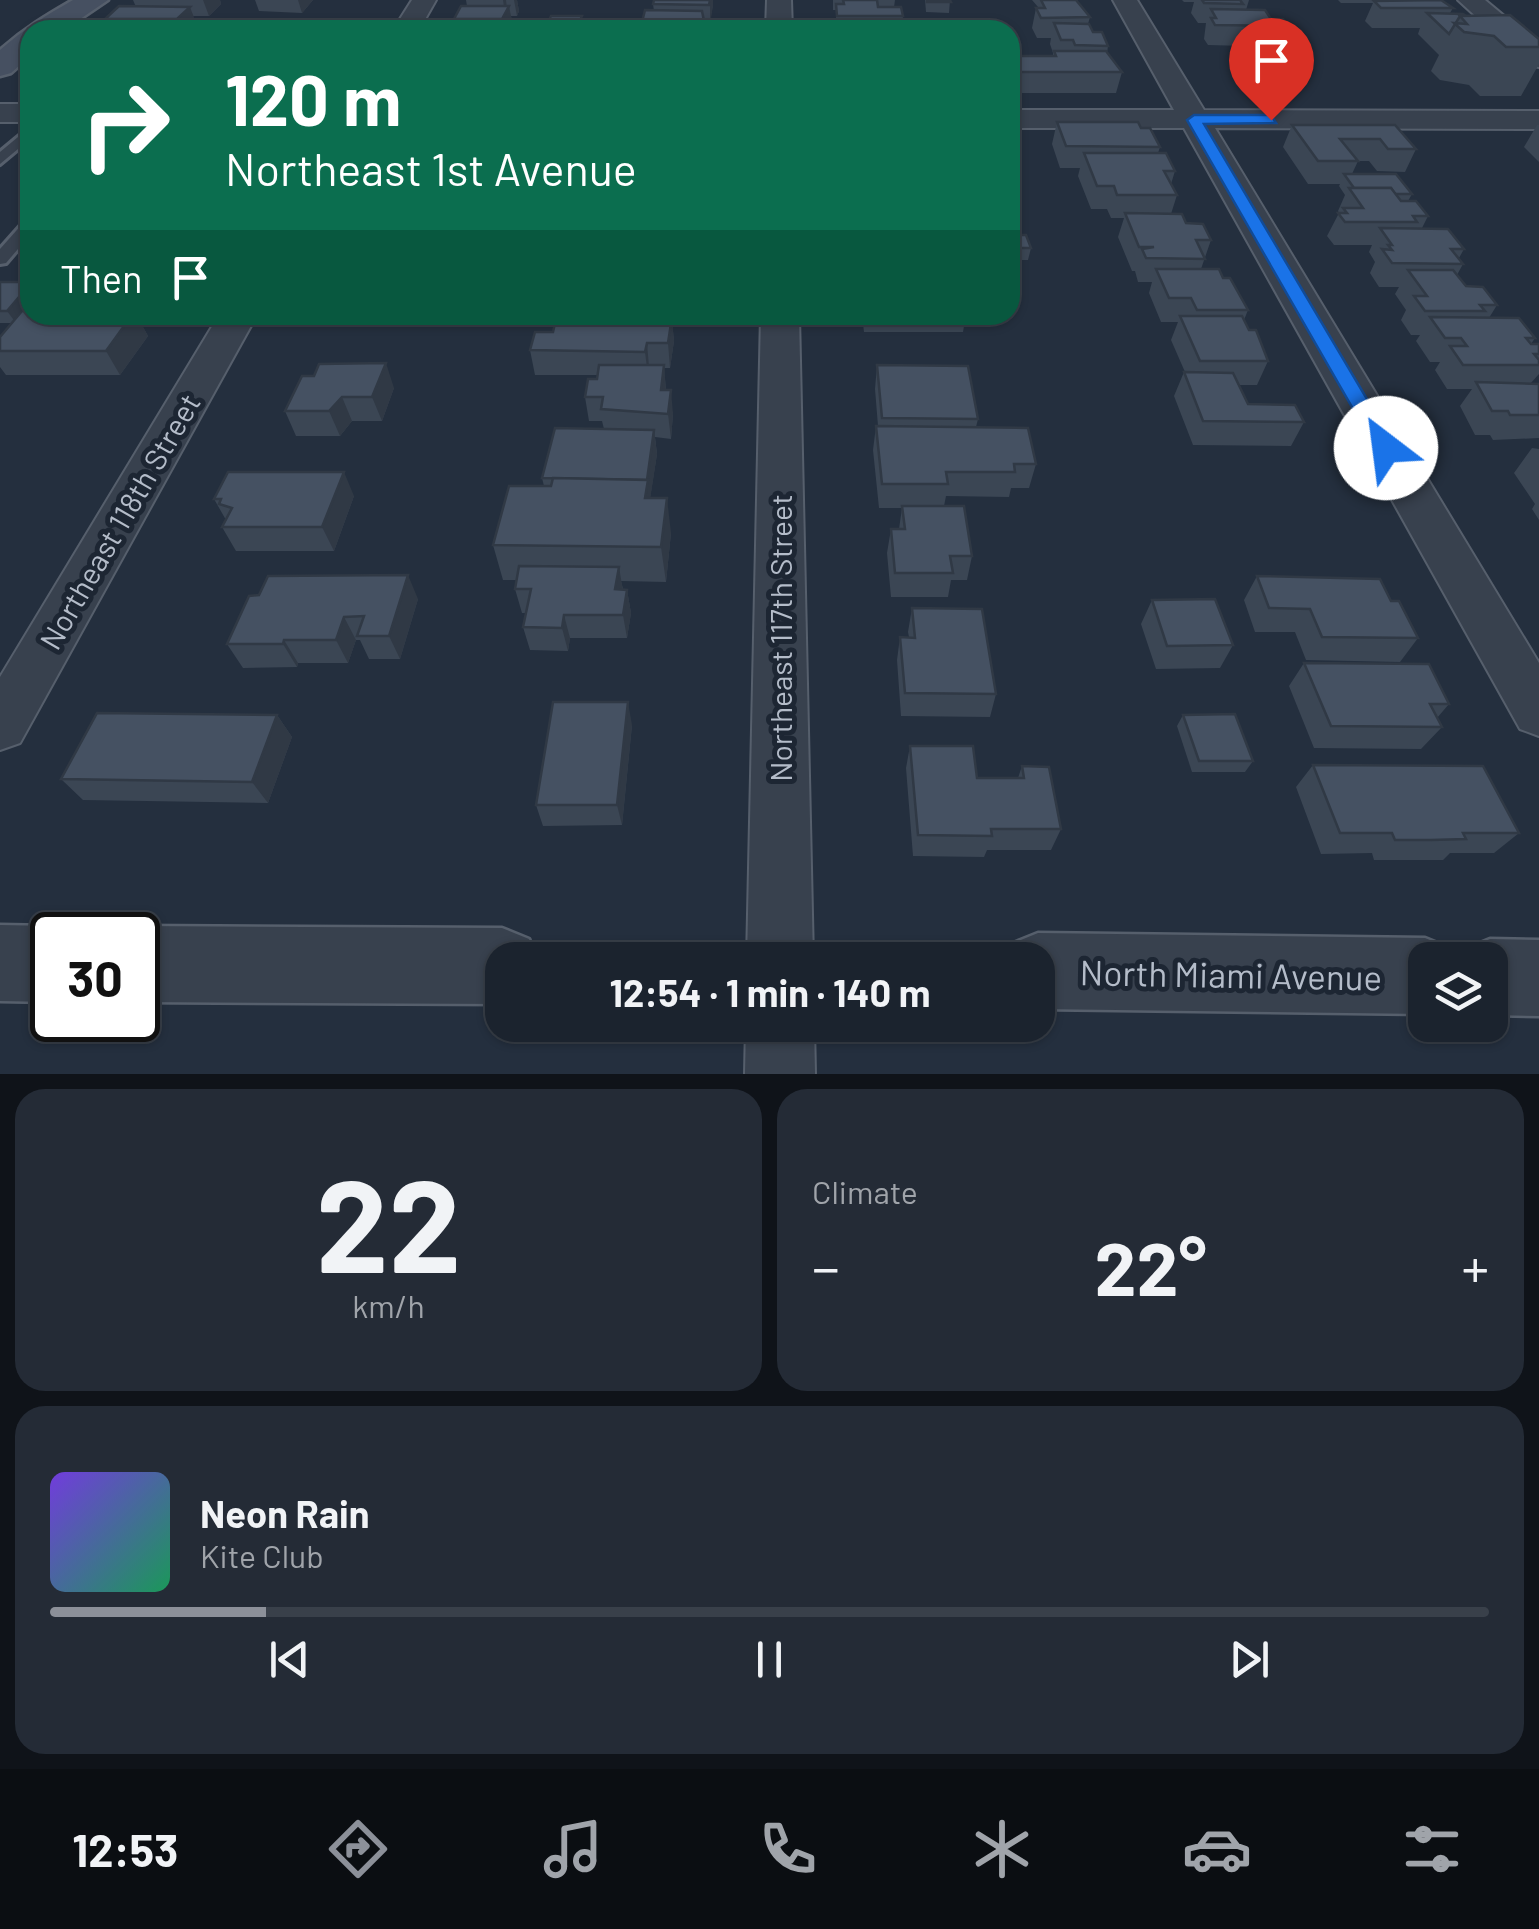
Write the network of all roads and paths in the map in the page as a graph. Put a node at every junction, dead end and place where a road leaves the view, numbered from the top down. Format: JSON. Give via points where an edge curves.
{"nodes":[{"id":1,"x":94,"y":0,"type":"edge"},
{"id":2,"x":1125,"y":0,"type":"edge"},
{"id":3,"x":1470,"y":0,"type":"edge"},
{"id":4,"x":54,"y":16,"type":"edge"},
{"id":5,"x":20,"y":49,"type":"edge"},
{"id":6,"x":1539,"y":58,"type":"edge"},
{"id":7,"x":0,"y":66,"type":"edge"},
{"id":8,"x":1020,"y":119,"type":"edge"},
{"id":9,"x":1194,"y":120,"type":"junction"},
{"id":10,"x":1539,"y":120,"type":"edge"},
{"id":11,"x":20,"y":141,"type":"edge"},
{"id":12,"x":0,"y":160,"type":"edge"},
{"id":13,"x":20,"y":237,"type":"edge"},
{"id":14,"x":0,"y":258,"type":"edge"},
{"id":15,"x":232,"y":325,"type":"edge"},
{"id":16,"x":780,"y":325,"type":"edge"},
{"id":17,"x":1539,"y":712,"type":"edge"},
{"id":18,"x":0,"y":726,"type":"edge"},
{"id":19,"x":780,"y":942,"type":"edge"},
{"id":20,"x":0,"y":964,"type":"edge"},
{"id":21,"x":30,"y":964,"type":"edge"},
{"id":22,"x":160,"y":964,"type":"edge"},
{"id":23,"x":485,"y":966,"type":"edge"},
{"id":24,"x":1055,"y":971,"type":"edge"},
{"id":25,"x":1408,"y":976,"type":"edge"},
{"id":26,"x":1508,"y":977,"type":"edge"},
{"id":27,"x":1539,"y":978,"type":"edge"},
{"id":28,"x":780,"y":1042,"type":"edge"},
{"id":29,"x":780,"y":1074,"type":"edge"}],
"edges":[{"from":1,"to":4,"type":"main road"},
{"from":2,"to":9,"type":"street"},
{"from":3,"to":6,"type":"street"},
{"from":5,"to":7,"type":"main road"},
{"from":8,"to":9,"type":"street"},
{"from":9,"to":10,"type":"street"},
{"from":9,"to":17,"type":"street"},
{"from":11,"to":12,"type":"lane"},
{"from":13,"to":14,"type":"lane"},
{"from":15,"to":18,"type":"street","name":"Northeast 118th Street"},
{"from":16,"to":19,"type":"street","name":"Northeast 117th Street"},
{"from":20,"to":21,"type":"street"},
{"from":22,"to":23,"type":"street"},
{"from":24,"to":25,"type":"street","name":"North Miami Avenue"},
{"from":26,"to":27,"type":"street"},
{"from":28,"to":29,"type":"street"}]}
